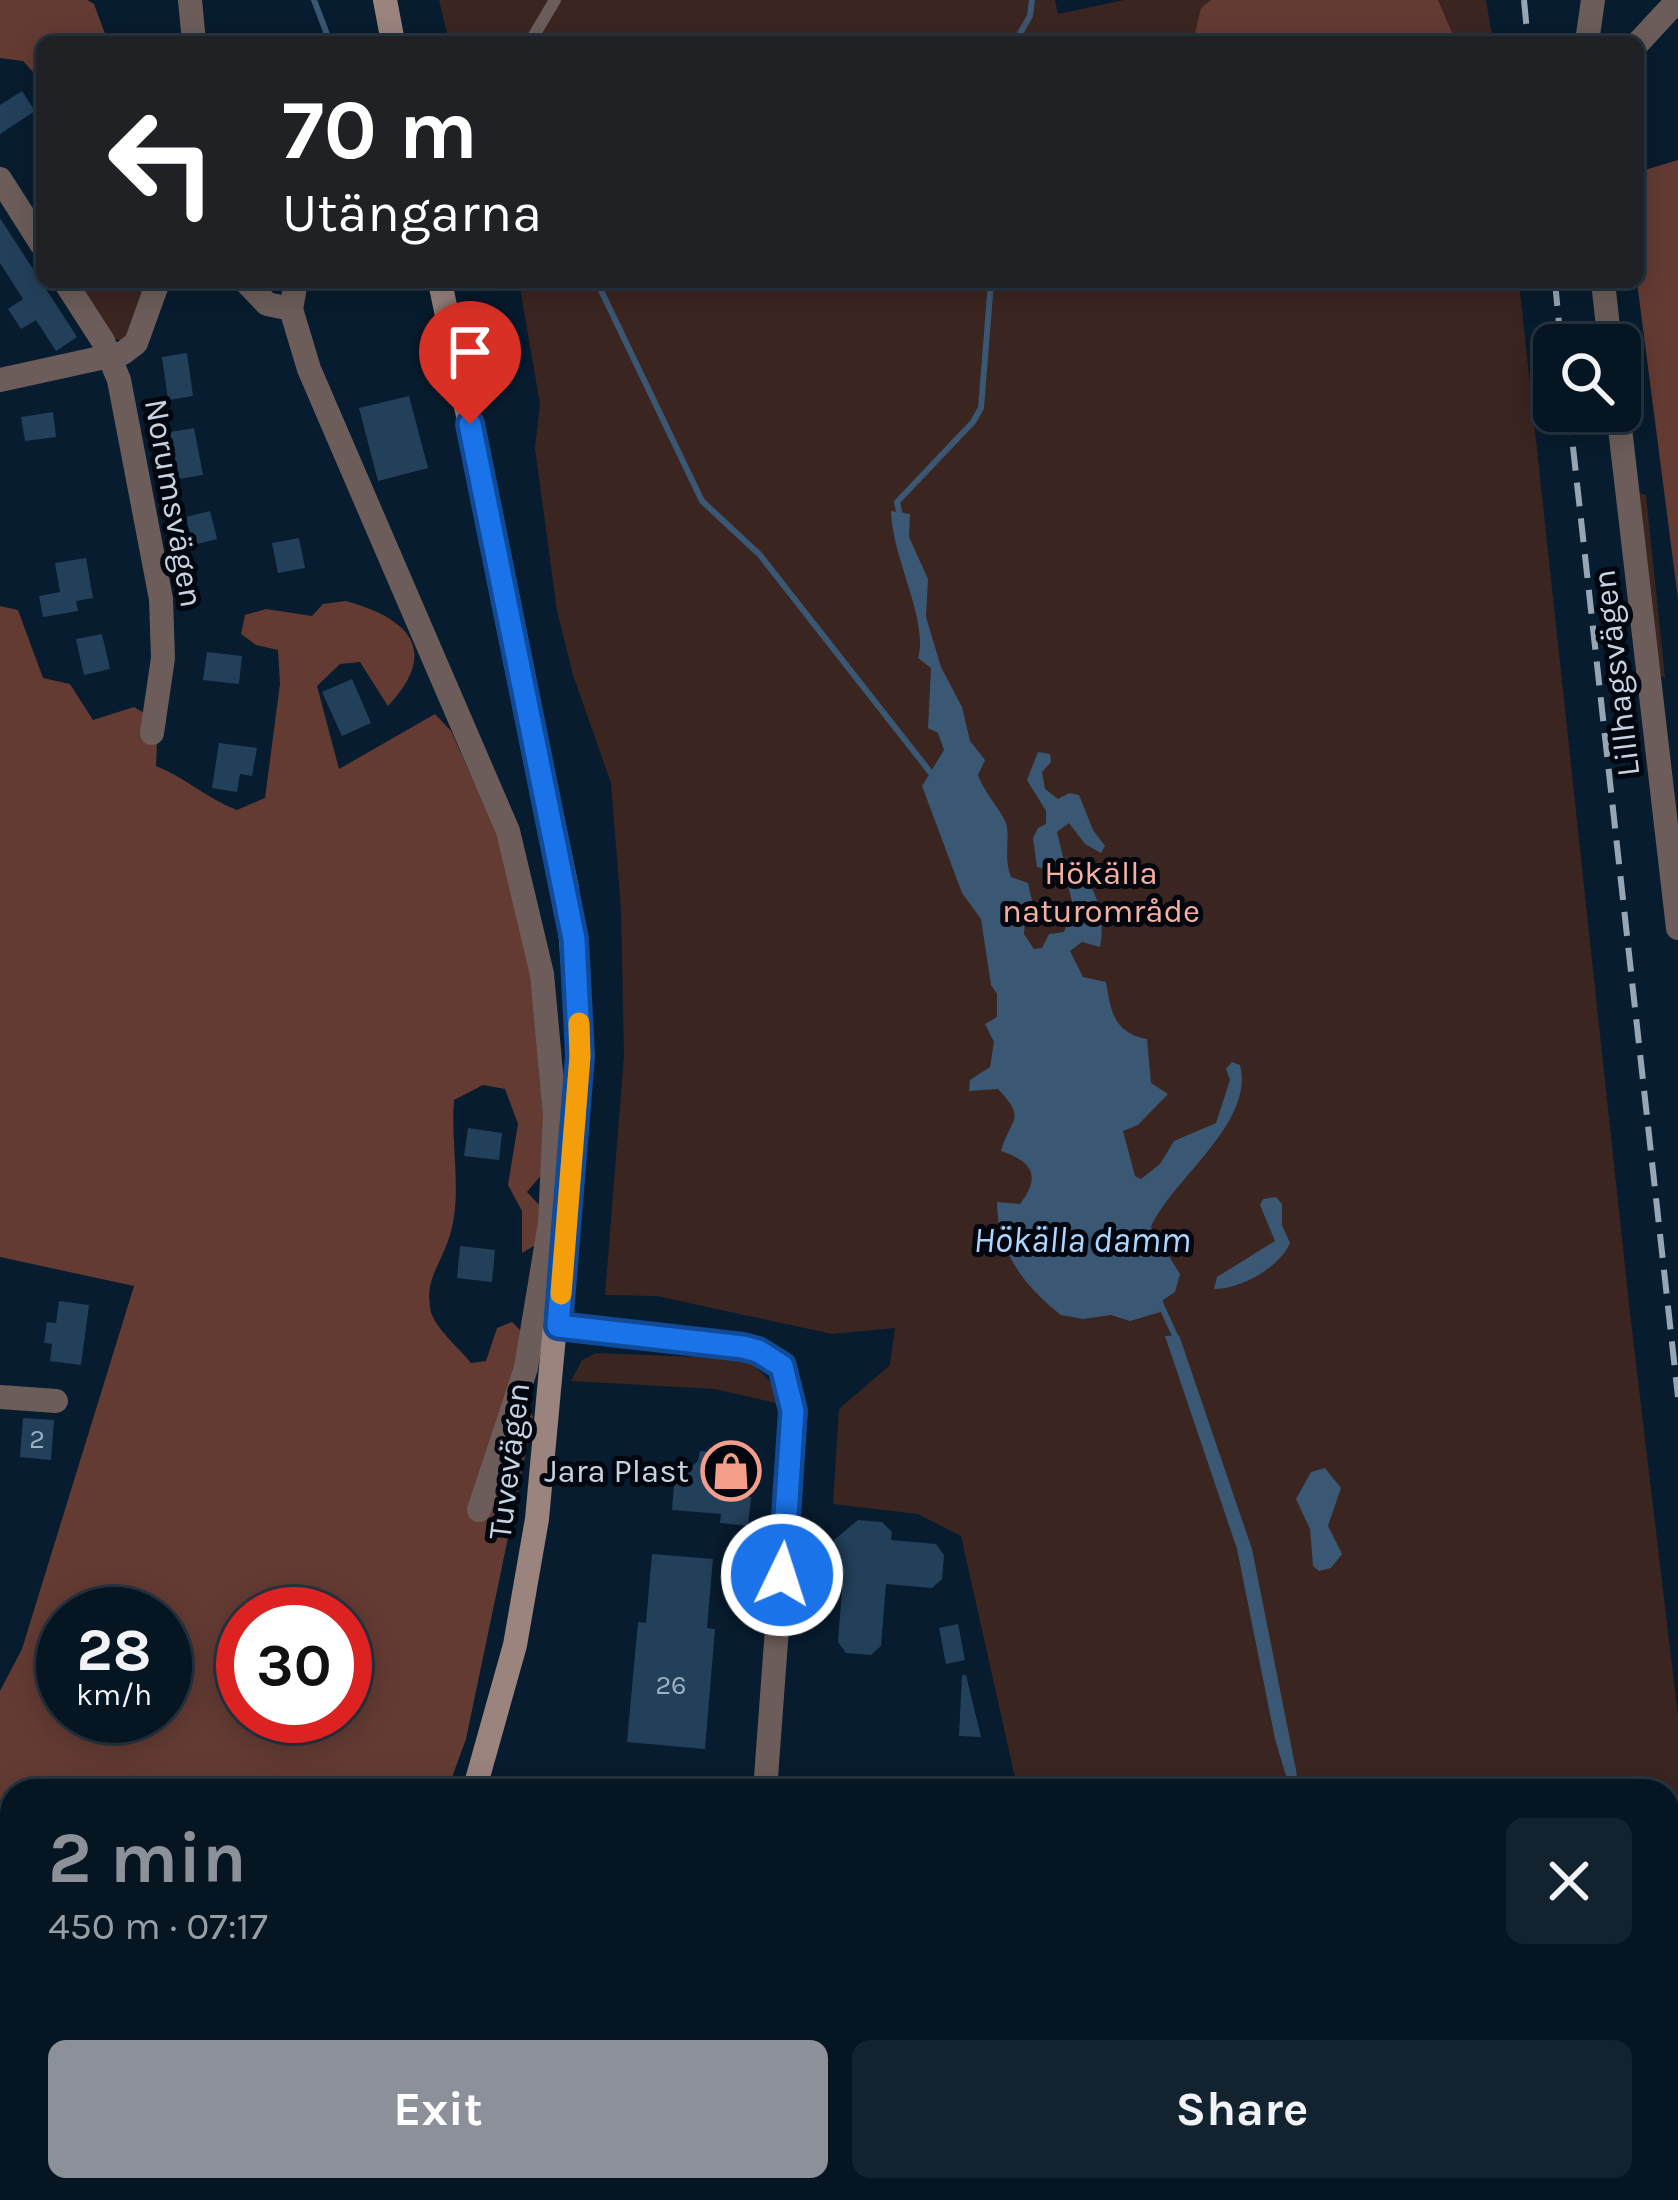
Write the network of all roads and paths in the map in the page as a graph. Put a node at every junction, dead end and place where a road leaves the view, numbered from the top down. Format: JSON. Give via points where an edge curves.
{"nodes":[{"id":1,"x":190,"y":0,"type":"edge"},
{"id":2,"x":385,"y":0,"type":"edge"},
{"id":3,"x":555,"y":0,"type":"edge"},
{"id":4,"x":1593,"y":0,"type":"edge"},
{"id":5,"x":1678,"y":0,"type":"edge"},
{"id":6,"x":193,"y":36,"type":"edge"},
{"id":7,"x":392,"y":36,"type":"edge"},
{"id":8,"x":534,"y":36,"type":"edge"},
{"id":9,"x":1588,"y":36,"type":"edge"},
{"id":10,"x":1644,"y":37,"type":"edge"},
{"id":11,"x":0,"y":179,"type":"edge"},
{"id":12,"x":36,"y":236,"type":"edge"},
{"id":13,"x":69,"y":288,"type":"edge"},
{"id":14,"x":156,"y":288,"type":"edge"},
{"id":15,"x":252,"y":288,"type":"edge"},
{"id":16,"x":295,"y":288,"type":"edge"},
{"id":17,"x":441,"y":288,"type":"edge"},
{"id":18,"x":1604,"y":288,"type":"edge"},
{"id":19,"x":290,"y":308,"type":"junction"},
{"id":20,"x":1608,"y":324,"type":"edge"},
{"id":21,"x":111,"y":357,"type":"junction"},
{"id":22,"x":0,"y":380,"type":"edge"},
{"id":23,"x":1620,"y":432,"type":"edge"},
{"id":24,"x":152,"y":733,"type":"dead end"},
{"id":25,"x":1678,"y":928,"type":"edge"},
{"id":26,"x":558,"y":1326,"type":"junction"},
{"id":27,"x":0,"y":1397,"type":"edge"},
{"id":28,"x":56,"y":1401,"type":"dead end"},
{"id":29,"x":479,"y":1510,"type":"dead end"},
{"id":30,"x":477,"y":1779,"type":"edge"},
{"id":31,"x":766,"y":1779,"type":"edge"}],
"edges":[{"from":1,"to":6,"type":"street"},
{"from":2,"to":7,"type":"main road"},
{"from":3,"to":8,"type":"lane"},
{"from":4,"to":9,"type":"street"},
{"from":5,"to":10,"type":"street"},
{"from":11,"to":12,"type":"street"},
{"from":13,"to":21,"type":"street","name":"Norumsvägen"},
{"from":14,"to":21,"type":"street","via":[[136,343]]},
{"from":15,"to":19,"type":"street","via":[[267,304]]},
{"from":16,"to":19,"type":"street"},
{"from":17,"to":26,"type":"main road","name":"Tuvevägen","via":[[574,939],[580,1056]]},
{"from":18,"to":20,"type":"street"},
{"from":19,"to":29,"type":"street","via":[[353,479],[508,831],[542,974],[555,1115],[550,1223],[526,1368]]},
{"from":21,"to":22,"type":"street"},
{"from":21,"to":24,"type":"street","name":"Norumsvägen","via":[[161,598]]},
{"from":23,"to":25,"type":"street","name":"Lillhagsvägen"},
{"from":26,"to":30,"type":"main road","name":"Tuvevägen","via":[[519,1624]]},
{"from":26,"to":31,"type":"street","via":[[743,1347],[782,1366],[793,1411]]},
{"from":27,"to":28,"type":"street"}]}
